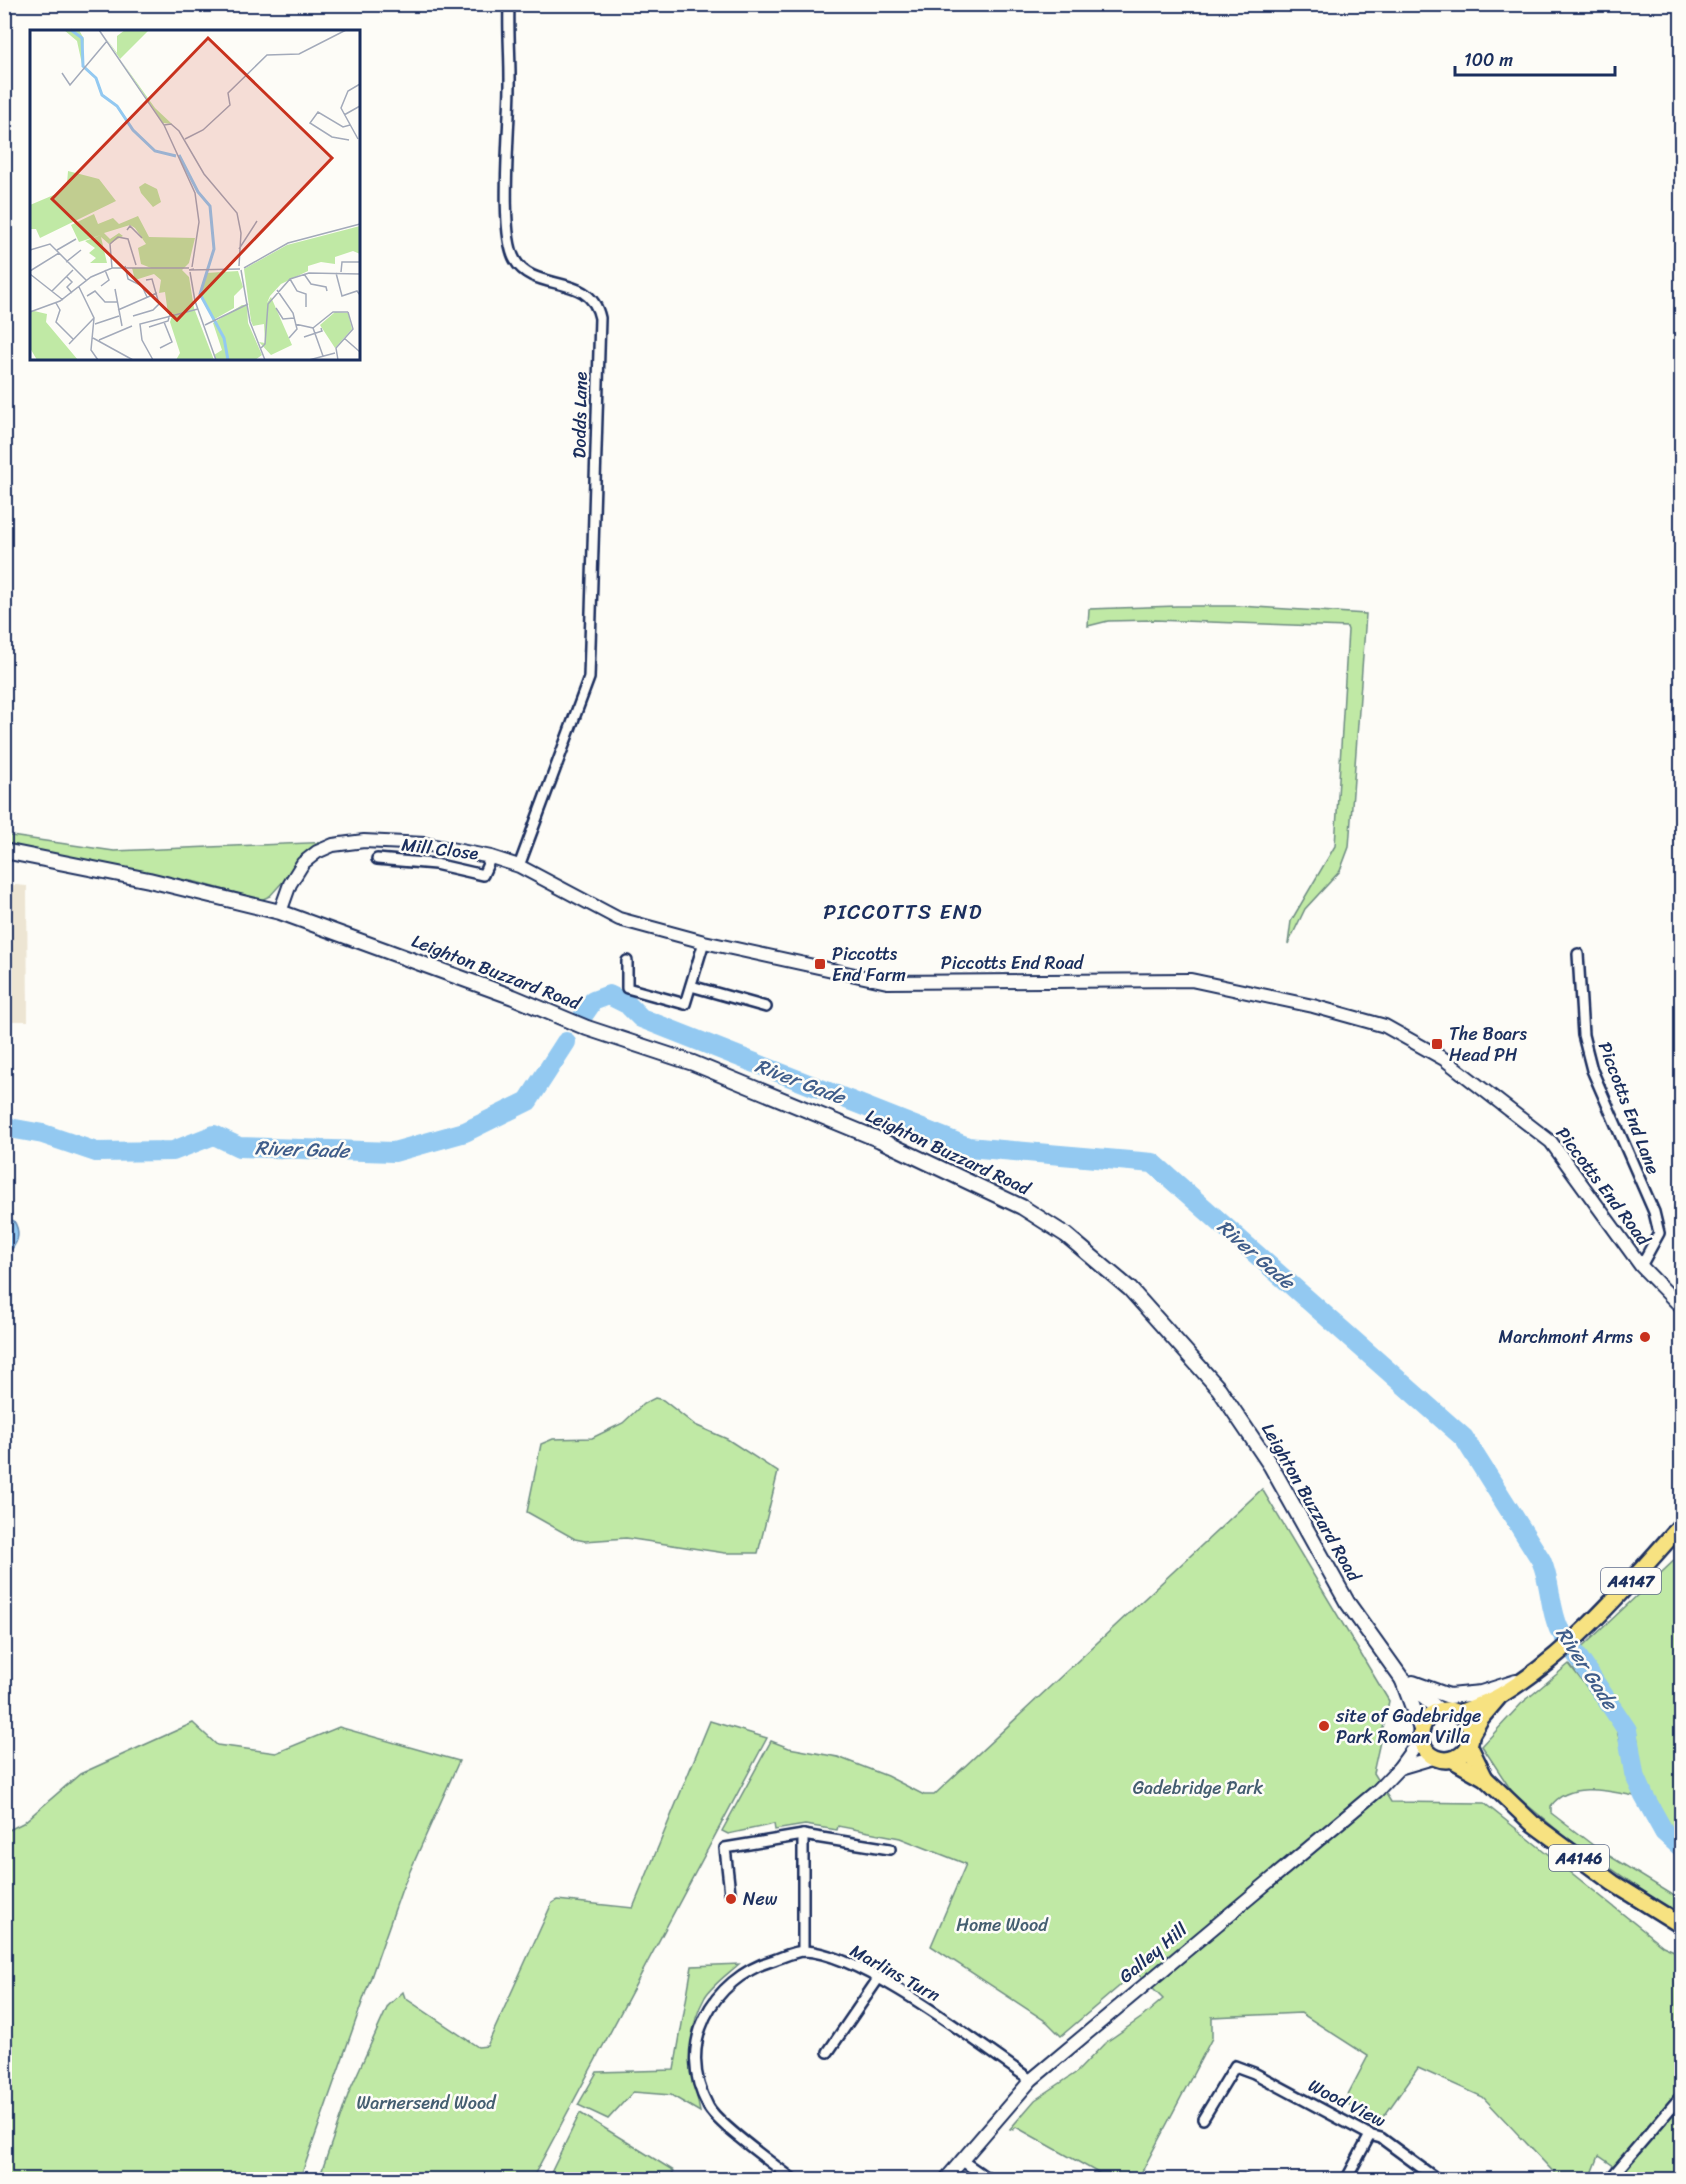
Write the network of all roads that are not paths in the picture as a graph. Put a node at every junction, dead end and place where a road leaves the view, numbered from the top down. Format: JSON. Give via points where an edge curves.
{"nodes":[{"id":1,"x":509,"y":4,"type":"edge"},
{"id":2,"x":4,"y":851,"type":"edge"},
{"id":3,"x":490,"y":857,"type":"junction"},
{"id":4,"x":377,"y":859,"type":"dead end"},
{"id":5,"x":519,"y":866,"type":"junction"},
{"id":6,"x":279,"y":912,"type":"junction"},
{"id":7,"x":704,"y":942,"type":"junction"},
{"id":8,"x":1578,"y":954,"type":"dead end"},
{"id":9,"x":627,"y":961,"type":"dead end"},
{"id":10,"x":691,"y":986,"type":"junction"},
{"id":11,"x":766,"y":1007,"type":"dead end"},
{"id":12,"x":1641,"y":1266,"type":"junction"},
{"id":13,"x":1682,"y":1308,"type":"edge"},
{"id":14,"x":1682,"y":1524,"type":"edge"},
{"id":15,"x":1402,"y":1679,"type":"junction"},
{"id":16,"x":1521,"y":1681,"type":"junction"},
{"id":17,"x":1500,"y":1696,"type":"junction"},
{"id":18,"x":1439,"y":1710,"type":"junction"},
{"id":19,"x":1458,"y":1713,"type":"junction"},
{"id":20,"x":1420,"y":1734,"type":"junction"},
{"id":21,"x":1470,"y":1740,"type":"junction"},
{"id":22,"x":1433,"y":1758,"type":"junction"},
{"id":23,"x":1453,"y":1760,"type":"junction"},
{"id":24,"x":1399,"y":1768,"type":"junction"},
{"id":25,"x":1485,"y":1778,"type":"junction"},
{"id":26,"x":803,"y":1835,"type":"junction"},
{"id":27,"x":890,"y":1849,"type":"dead end"},
{"id":28,"x":730,"y":1893,"type":"dead end"},
{"id":29,"x":1682,"y":1926,"type":"edge"},
{"id":30,"x":803,"y":1951,"type":"junction"},
{"id":31,"x":878,"y":1980,"type":"junction"},
{"id":32,"x":828,"y":2052,"type":"dead end"},
{"id":33,"x":1031,"y":2080,"type":"junction"},
{"id":34,"x":1682,"y":2094,"type":"edge"},
{"id":35,"x":1203,"y":2119,"type":"dead end"},
{"id":36,"x":1370,"y":2135,"type":"junction"},
{"id":37,"x":961,"y":2160,"type":"junction"},
{"id":38,"x":794,"y":2180,"type":"edge"},
{"id":39,"x":945,"y":2180,"type":"edge"},
{"id":40,"x":990,"y":2180,"type":"edge"},
{"id":41,"x":1204,"y":2180,"type":"edge"},
{"id":42,"x":1245,"y":2180,"type":"edge"},
{"id":43,"x":1346,"y":2180,"type":"edge"},
{"id":44,"x":1438,"y":2180,"type":"edge"},
{"id":45,"x":1609,"y":2180,"type":"edge"}],
"edges":[{"from":1,"to":5,"type":"street","name":"Dodds Lane","via":[[507,192],[511,249],[515,260],[530,274],[585,292],[598,305],[600,318],[590,678]]},
{"from":2,"to":6,"type":"main road","name":"Leighton Buzzard Road","via":[[139,877]]},
{"from":3,"to":4,"type":"street","name":"Mill Close","via":[[483,875],[435,864]]},
{"from":3,"to":5,"type":"street","name":"Piccotts End Road"},
{"from":3,"to":6,"type":"street","name":"Piccotts End Road","via":[[425,844],[333,844],[303,863]]},
{"from":5,"to":7,"type":"street","name":"Piccotts End Road","via":[[619,919]]},
{"from":6,"to":15,"type":"main road","name":"Leighton Buzzard Road","via":[[586,1028],[716,1072],[952,1172],[1022,1207],[1066,1235],[1130,1289],[1219,1389],[1271,1466],[1347,1602]]},
{"from":7,"to":10,"type":"street"},
{"from":7,"to":12,"type":"street","name":"Piccotts End Road","via":[[887,982],[1191,980],[1385,1026],[1444,1059],[1551,1142]]},
{"from":8,"to":12,"type":"street","name":"Piccotts End Lane","via":[[1583,1035],[1592,1070],[1654,1212],[1659,1233]]},
{"from":9,"to":10,"type":"street","via":[[627,988],[685,1004]]},
{"from":10,"to":11,"type":"street"},
{"from":12,"to":13,"type":"street","name":"Piccotts End Road"},
{"from":14,"to":16,"type":"main road","number":"A4147","via":[[1577,1634]]},
{"from":15,"to":16,"type":"main road","via":[[1449,1696],[1481,1693]]},
{"from":15,"to":18,"type":"main road","name":"Leighton Buzzard Road"},
{"from":15,"to":20,"type":"main road","name":"Leighton Buzzard Road"},
{"from":16,"to":17,"type":"main road","number":"A4147"},
{"from":17,"to":19,"type":"main road","number":"A4147"},
{"from":17,"to":21,"type":"main road","number":"A4147","via":[[1481,1718]]},
{"from":18,"to":19,"type":"main road"},
{"from":18,"to":20,"type":"main road","via":[[1425,1720]]},
{"from":19,"to":21,"type":"main road","via":[[1465,1719]]},
{"from":20,"to":22,"type":"main road","via":[[1423,1748]]},
{"from":20,"to":24,"type":"street","name":"Galley Hill"},
{"from":21,"to":23,"type":"main road","via":[[1462,1755]]},
{"from":21,"to":25,"type":"main road","number":"A4146"},
{"from":22,"to":23,"type":"main road"},
{"from":22,"to":24,"type":"street","name":"Galley Hill"},
{"from":23,"to":25,"type":"main road","number":"A4146"},
{"from":24,"to":33,"type":"street","name":"Galley Hill","via":[[1377,1791]]},
{"from":25,"to":29,"type":"main road","number":"A4146","via":[[1532,1823],[1613,1884]]},
{"from":26,"to":27,"type":"street"},
{"from":26,"to":28,"type":"street","via":[[725,1848]]},
{"from":26,"to":30,"type":"street"},
{"from":30,"to":31,"type":"street","name":"Marlins Turn","via":[[848,1962]]},
{"from":30,"to":38,"type":"street","via":[[753,1966],[714,1999],[696,2035],[696,2075],[708,2108]]},
{"from":31,"to":32,"type":"street"},
{"from":31,"to":33,"type":"street","name":"Marlins Turn"},
{"from":33,"to":37,"type":"street","name":"Galley Hill"},
{"from":34,"to":45,"type":"street"},
{"from":35,"to":36,"type":"street","name":"Wood View","via":[[1235,2066]]},
{"from":36,"to":43,"type":"street"},
{"from":36,"to":44,"type":"street","name":"Wood View","via":[[1381,2138]]},
{"from":37,"to":39,"type":"street","name":"Galley Hill"},
{"from":37,"to":40,"type":"street"},
{"from":41,"to":42,"type":"street"}]}
